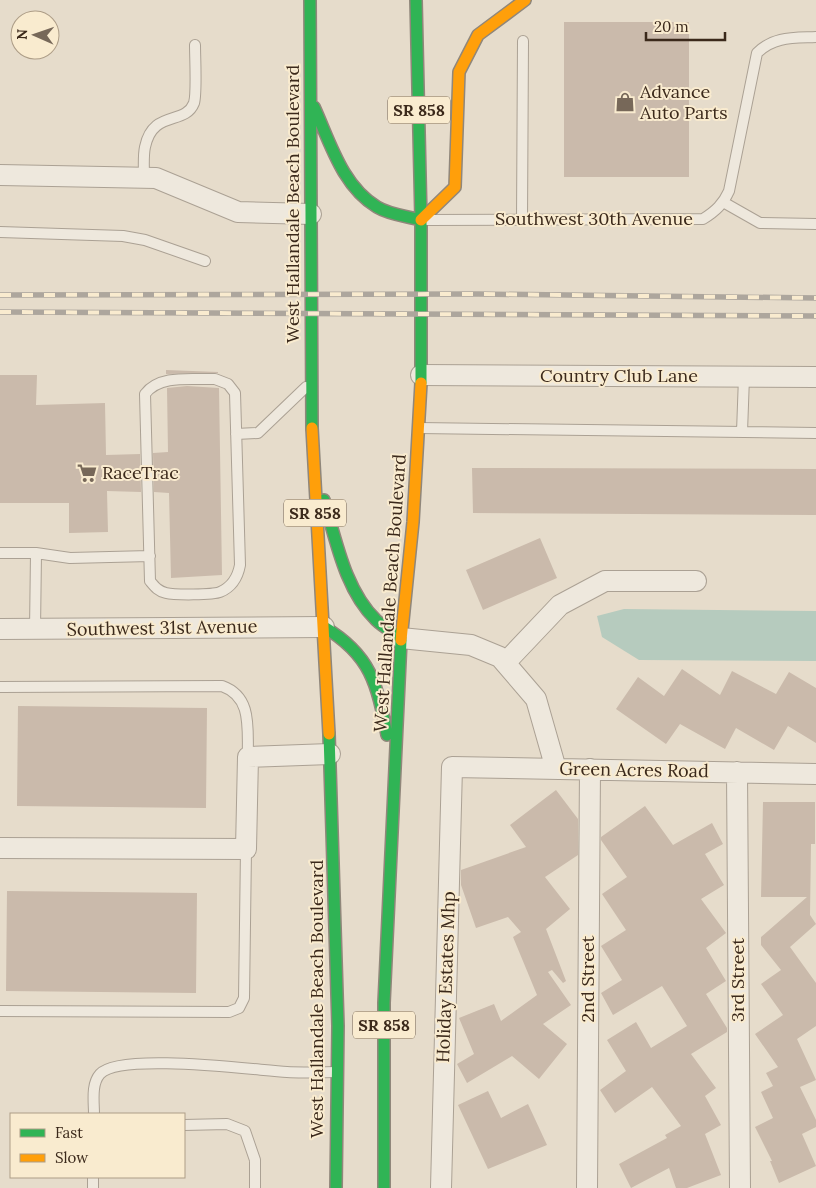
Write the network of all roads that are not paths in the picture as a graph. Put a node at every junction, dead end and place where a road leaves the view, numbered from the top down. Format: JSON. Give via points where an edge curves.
{"nodes":[{"id":1,"x":310,"y":0,"type":"edge"},
{"id":2,"x":416,"y":0,"type":"edge"},
{"id":3,"x":525,"y":0,"type":"edge"},
{"id":4,"x":816,"y":36,"type":"edge"},
{"id":5,"x":523,"y":41,"type":"dead end"},
{"id":6,"x":195,"y":45,"type":"dead end"},
{"id":7,"x":310,"y":99,"type":"junction"},
{"id":8,"x":0,"y":175,"type":"edge"},
{"id":9,"x":144,"y":178,"type":"junction"},
{"id":10,"x":724,"y":202,"type":"junction"},
{"id":11,"x":311,"y":214,"type":"junction"},
{"id":12,"x":421,"y":220,"type":"junction"},
{"id":13,"x":522,"y":220,"type":"junction"},
{"id":14,"x":816,"y":224,"type":"edge"},
{"id":15,"x":0,"y":232,"type":"edge"},
{"id":16,"x":204,"y":261,"type":"dead end"},
{"id":17,"x":421,"y":375,"type":"junction"},
{"id":18,"x":744,"y":377,"type":"junction"},
{"id":19,"x":816,"y":377,"type":"edge"},
{"id":20,"x":311,"y":382,"type":"junction"},
{"id":21,"x":418,"y":428,"type":"junction"},
{"id":22,"x":742,"y":432,"type":"junction"},
{"id":23,"x":816,"y":433,"type":"edge"},
{"id":24,"x":236,"y":434,"type":"junction"},
{"id":25,"x":312,"y":463,"type":"junction"},
{"id":26,"x":0,"y":553,"type":"edge"},
{"id":27,"x":36,"y":553,"type":"junction"},
{"id":28,"x":150,"y":556,"type":"junction"},
{"id":29,"x":696,"y":581,"type":"dead end"},
{"id":30,"x":324,"y":627,"type":"junction"},
{"id":31,"x":0,"y":630,"type":"edge"},
{"id":32,"x":35,"y":630,"type":"junction"},
{"id":33,"x":401,"y":638,"type":"junction"},
{"id":34,"x":505,"y":663,"type":"junction"},
{"id":35,"x":0,"y":687,"type":"edge"},
{"id":36,"x":330,"y":754,"type":"junction"},
{"id":37,"x":248,"y":757,"type":"junction"},
{"id":38,"x":452,"y":767,"type":"joint"},
{"id":39,"x":556,"y":769,"type":"junction"},
{"id":40,"x":590,"y":769,"type":"junction"},
{"id":41,"x":737,"y":772,"type":"junction"},
{"id":42,"x":816,"y":774,"type":"edge"},
{"id":43,"x":396,"y":775,"type":"junction"},
{"id":44,"x":0,"y":848,"type":"edge"},
{"id":45,"x":246,"y":849,"type":"junction"},
{"id":46,"x":0,"y":1011,"type":"edge"},
{"id":47,"x":337,"y":1072,"type":"junction"},
{"id":48,"x":94,"y":1113,"type":"edge"},
{"id":49,"x":185,"y":1125,"type":"edge"},
{"id":50,"x":255,"y":1188,"type":"edge"},
{"id":51,"x":336,"y":1188,"type":"edge"},
{"id":52,"x":384,"y":1188,"type":"edge"},
{"id":53,"x":441,"y":1188,"type":"edge"},
{"id":54,"x":587,"y":1188,"type":"edge"},
{"id":55,"x":740,"y":1188,"type":"edge"}],
"edges":[{"from":1,"to":7,"type":"main road","name":"West Hallandale Beach Boulevard","number":"SR 858"},
{"from":2,"to":12,"type":"main road","name":"West Hallandale Beach Boulevard","number":"SR 858"},
{"from":3,"to":12,"type":"main road","via":[[478,34],[460,72],[455,187]]},
{"from":4,"to":10,"type":"lane","via":[[777,39],[757,53],[729,191]]},
{"from":5,"to":13,"type":"lane"},
{"from":6,"to":9,"type":"lane","via":[[194,103],[187,113],[164,120],[149,135],[144,148]]},
{"from":7,"to":11,"type":"main road","name":"West Hallandale Beach Boulevard","number":"SR 858"},
{"from":7,"to":12,"type":"main road","via":[[342,167],[360,195],[378,207]]},
{"from":8,"to":9,"type":"street"},
{"from":9,"to":11,"type":"street","via":[[156,178],[238,212]]},
{"from":10,"to":13,"type":"lane","name":"Southwest 30th Avenue","via":[[703,219]]},
{"from":10,"to":14,"type":"lane","via":[[760,223]]},
{"from":11,"to":20,"type":"main road","name":"West Hallandale Beach Boulevard","number":"SR 858"},
{"from":12,"to":13,"type":"lane","name":"Southwest 30th Avenue"},
{"from":12,"to":17,"type":"main road","name":"West Hallandale Beach Boulevard","number":"SR 858"},
{"from":15,"to":16,"type":"lane","via":[[123,236],[145,240]]},
{"from":17,"to":18,"type":"street","name":"Country Club Lane"},
{"from":17,"to":21,"type":"main road","name":"West Hallandale Beach Boulevard","number":"SR 858"},
{"from":18,"to":19,"type":"street","name":"Country Club Lane"},
{"from":18,"to":22,"type":"lane"},
{"from":20,"to":24,"type":"lane","via":[[258,433]]},
{"from":20,"to":25,"type":"main road","name":"West Hallandale Beach Boulevard","number":"SR 858"},
{"from":21,"to":22,"type":"lane"},
{"from":21,"to":33,"type":"main road","name":"West Hallandale Beach Boulevard","number":"SR 858","via":[[413,522]]},
{"from":22,"to":23,"type":"lane"},
{"from":24,"to":28,"type":"lane","via":[[238,576],[220,592],[167,593],[150,581]]},
{"from":24,"to":28,"type":"lane","via":[[235,393],[228,384],[215,379],[162,381],[151,385],[145,394]]},
{"from":25,"to":30,"type":"main road","name":"West Hallandale Beach Boulevard","number":"SR 858"},
{"from":25,"to":33,"type":"main road","via":[[347,571],[375,619]]},
{"from":26,"to":27,"type":"lane"},
{"from":27,"to":28,"type":"lane","via":[[70,558]]},
{"from":27,"to":32,"type":"lane"},
{"from":29,"to":34,"type":"street","via":[[605,581],[560,605]]},
{"from":30,"to":32,"type":"street","name":"Southwest 31st Avenue"},
{"from":30,"to":36,"type":"main road","name":"West Hallandale Beach Boulevard","number":"SR 858"},
{"from":30,"to":43,"type":"main road","via":[[350,644],[369,672],[380,698]]},
{"from":31,"to":32,"type":"street","name":"Southwest 31st Avenue"},
{"from":33,"to":34,"type":"street","via":[[471,645],[500,657]]},
{"from":33,"to":43,"type":"main road","name":"West Hallandale Beach Boulevard","number":"SR 858"},
{"from":34,"to":39,"type":"street","via":[[536,699]]},
{"from":35,"to":37,"type":"lane","via":[[222,686],[231,689],[245,704]]},
{"from":36,"to":37,"type":"street"},
{"from":36,"to":47,"type":"main road","name":"West Hallandale Beach Boulevard","number":"SR 858"},
{"from":37,"to":45,"type":"street"},
{"from":38,"to":39,"type":"street","name":"Green Acres Road"},
{"from":38,"to":53,"type":"street","name":"Holiday Estates Mhp"},
{"from":39,"to":40,"type":"street","name":"Green Acres Road"},
{"from":40,"to":41,"type":"street","name":"Green Acres Road"},
{"from":40,"to":54,"type":"street","name":"2nd Street"},
{"from":41,"to":42,"type":"street","name":"Green Acres Road"},
{"from":41,"to":55,"type":"street","name":"3rd Street"},
{"from":43,"to":52,"type":"main road","name":"West Hallandale Beach Boulevard","number":"SR 858","via":[[384,1003]]},
{"from":44,"to":45,"type":"street"},
{"from":45,"to":46,"type":"lane","via":[[244,998],[239,1008],[229,1012]]},
{"from":47,"to":48,"type":"lane","via":[[289,1072],[169,1063],[109,1067],[99,1074],[94,1085]]},
{"from":47,"to":51,"type":"main road","name":"West Hallandale Beach Boulevard","number":"SR 858"},
{"from":49,"to":50,"type":"lane","via":[[227,1124],[245,1131],[255,1160]]}]}
